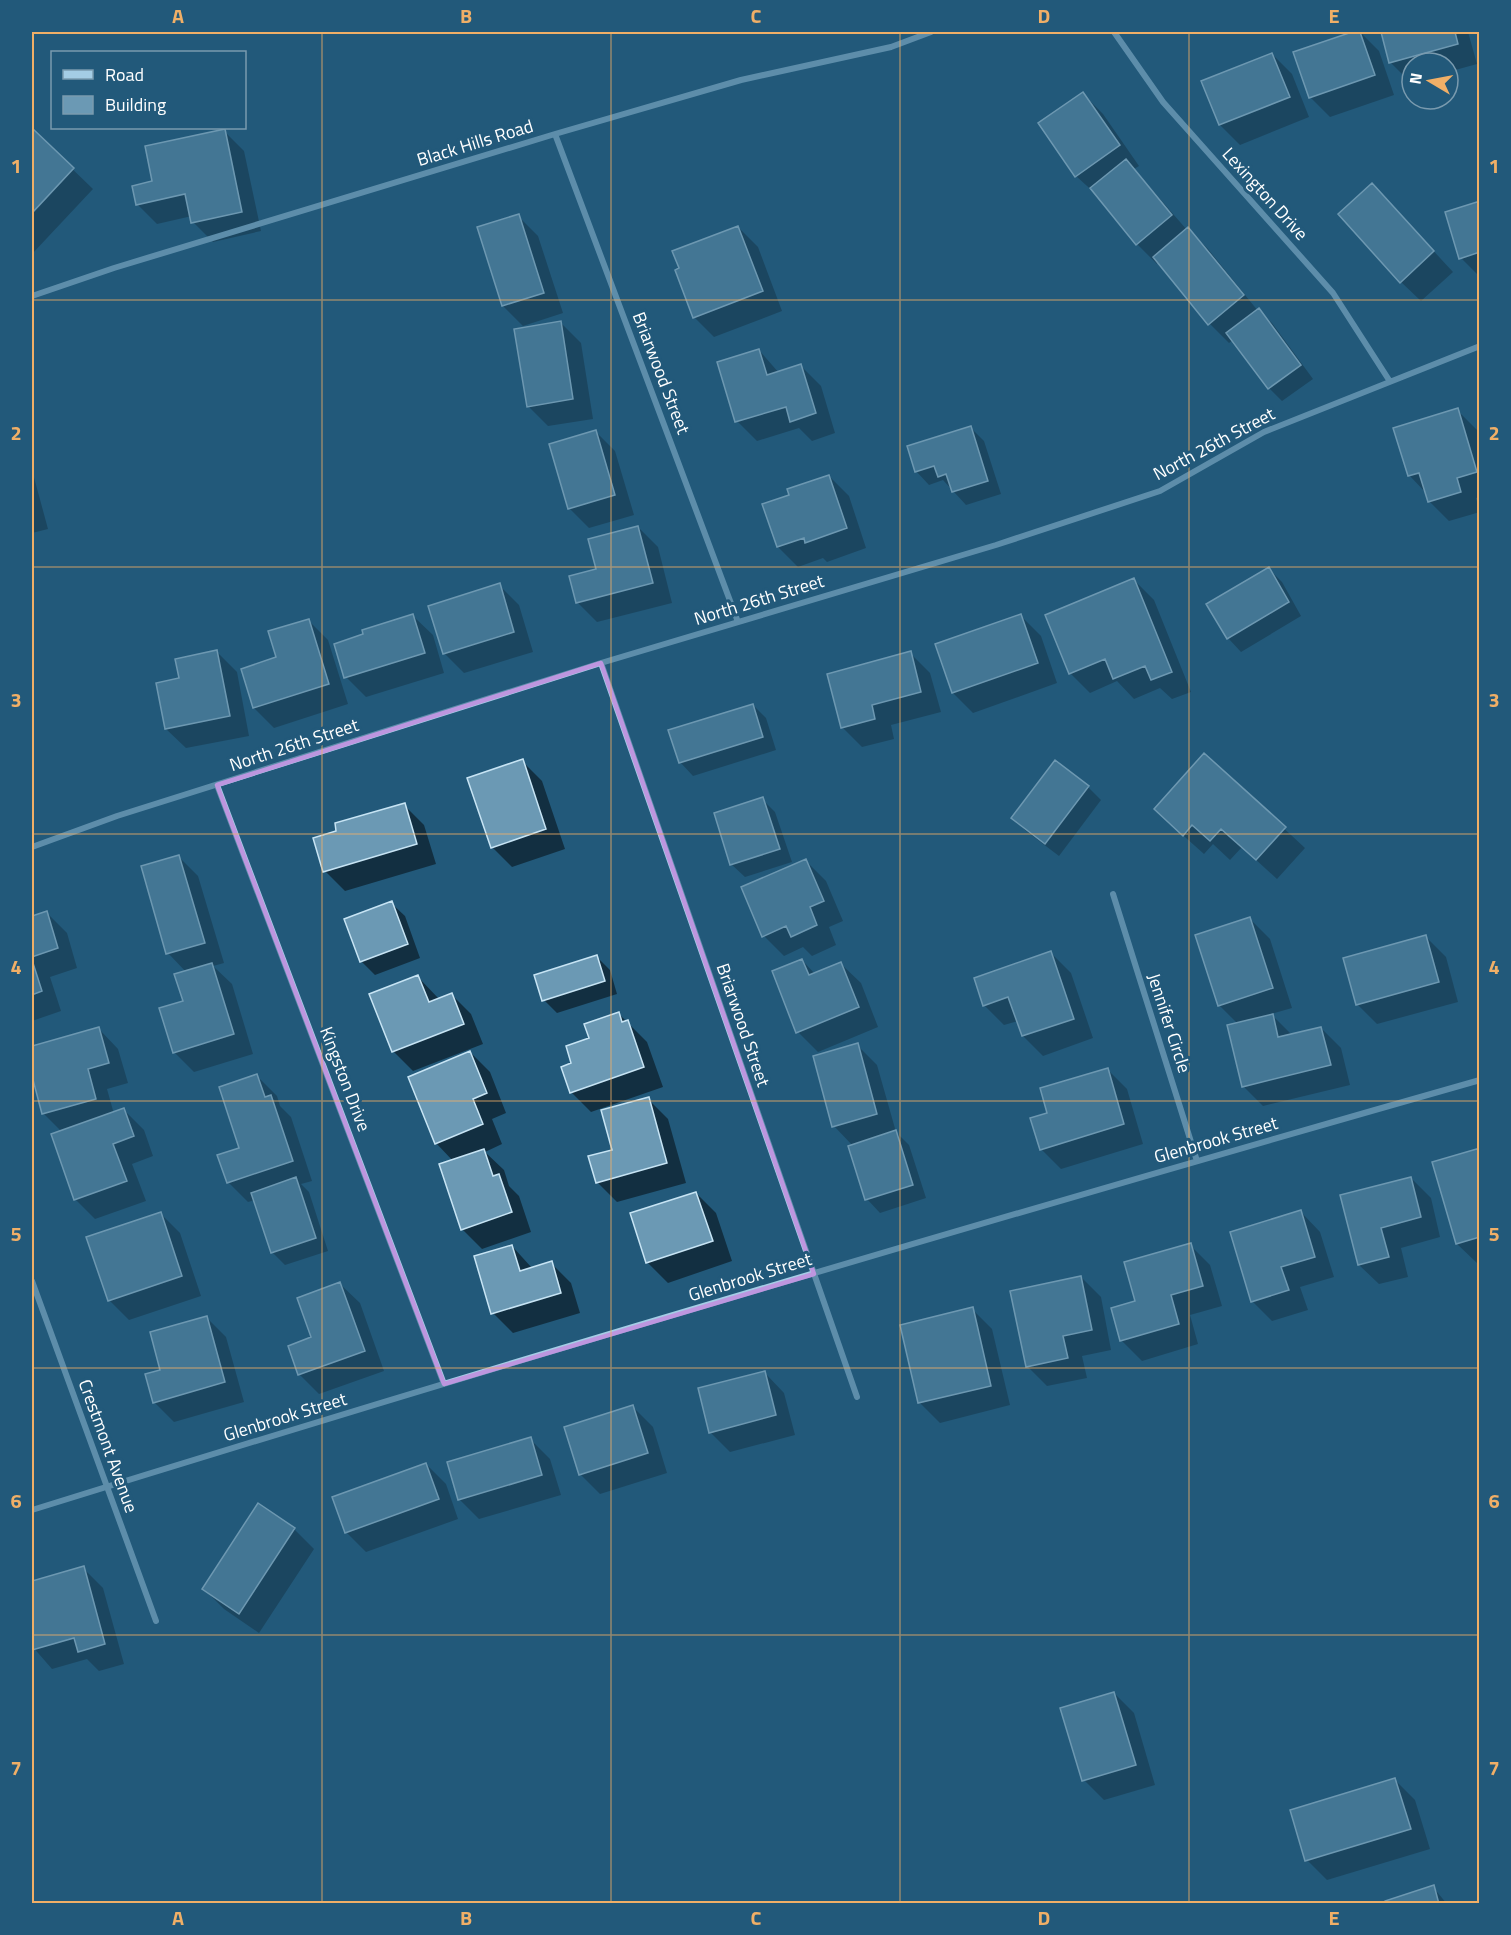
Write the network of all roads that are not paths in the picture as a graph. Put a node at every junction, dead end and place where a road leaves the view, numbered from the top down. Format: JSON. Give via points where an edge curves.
{"nodes":[{"id":1,"x":931,"y":32,"type":"edge"},
{"id":2,"x":1114,"y":32,"type":"edge"},
{"id":3,"x":555,"y":134,"type":"junction"},
{"id":4,"x":32,"y":296,"type":"edge"},
{"id":5,"x":1479,"y":346,"type":"edge"},
{"id":6,"x":1389,"y":380,"type":"junction"},
{"id":7,"x":738,"y":622,"type":"junction"},
{"id":8,"x":601,"y":663,"type":"junction"},
{"id":9,"x":217,"y":785,"type":"junction"},
{"id":10,"x":32,"y":847,"type":"edge"},
{"id":11,"x":1113,"y":894,"type":"dead end"},
{"id":12,"x":1479,"y":1080,"type":"edge"},
{"id":13,"x":1197,"y":1161,"type":"junction"},
{"id":14,"x":814,"y":1274,"type":"junction"},
{"id":15,"x":32,"y":1281,"type":"edge"},
{"id":16,"x":444,"y":1384,"type":"junction"},
{"id":17,"x":857,"y":1397,"type":"dead end"},
{"id":18,"x":107,"y":1487,"type":"junction"},
{"id":19,"x":32,"y":1510,"type":"edge"},
{"id":20,"x":156,"y":1621,"type":"dead end"}],
"edges":[{"from":1,"to":3,"type":"street","name":"Black Hills Road","via":[[891,47],[741,80]]},
{"from":2,"to":6,"type":"street","name":"Lexington Drive","via":[[1163,102],[1333,293]]},
{"from":3,"to":4,"type":"street","name":"Black Hills Road"},
{"from":3,"to":7,"type":"street","name":"Briarwood Street"},
{"from":5,"to":6,"type":"street","name":"North 26th Street"},
{"from":6,"to":7,"type":"street","name":"North 26th Street","via":[[1264,432],[1160,490],[996,545]]},
{"from":7,"to":8,"type":"street","name":"North 26th Street"},
{"from":8,"to":9,"type":"street","name":"North 26th Street"},
{"from":8,"to":14,"type":"street","name":"Briarwood Street"},
{"from":9,"to":10,"type":"street","name":"North 26th Street"},
{"from":9,"to":16,"type":"street","name":"Kingston Drive"},
{"from":11,"to":13,"type":"street","name":"Jennifer Circle"},
{"from":12,"to":13,"type":"street","name":"Glenbrook Street"},
{"from":13,"to":14,"type":"street","name":"Glenbrook Street"},
{"from":14,"to":16,"type":"street","name":"Glenbrook Street"},
{"from":14,"to":17,"type":"street","name":"Briarwood Street"},
{"from":15,"to":18,"type":"street","name":"Crestmont Avenue"},
{"from":16,"to":18,"type":"street","name":"Glenbrook Street"},
{"from":18,"to":19,"type":"street","name":"Glenbrook Street"},
{"from":18,"to":20,"type":"street","name":"Crestmont Avenue"}]}
